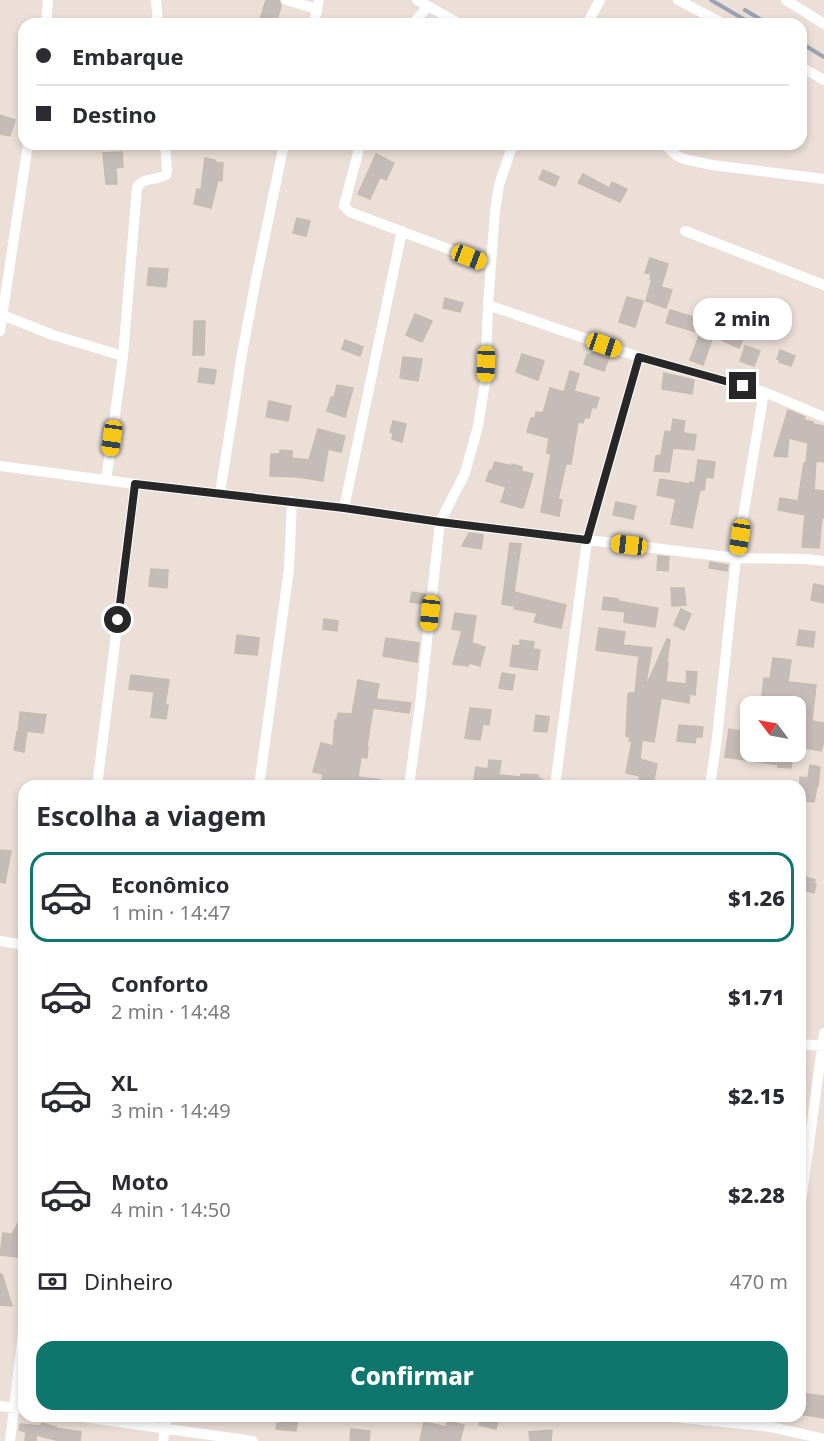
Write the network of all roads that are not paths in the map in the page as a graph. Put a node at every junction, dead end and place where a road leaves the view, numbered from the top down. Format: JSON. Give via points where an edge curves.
{"nodes":[{"id":1,"x":48,"y":0,"type":"edge"},
{"id":2,"x":156,"y":0,"type":"edge"},
{"id":3,"x":286,"y":0,"type":"edge"},
{"id":4,"x":417,"y":0,"type":"edge"},
{"id":5,"x":600,"y":0,"type":"edge"},
{"id":6,"x":678,"y":0,"type":"edge"},
{"id":7,"x":786,"y":0,"type":"edge"},
{"id":8,"x":318,"y":5,"type":"edge"},
{"id":9,"x":428,"y":6,"type":"junction"},
{"id":10,"x":46,"y":18,"type":"edge"},
{"id":11,"x":158,"y":18,"type":"edge"},
{"id":12,"x":418,"y":18,"type":"edge"},
{"id":13,"x":449,"y":18,"type":"edge"},
{"id":14,"x":590,"y":18,"type":"edge"},
{"id":15,"x":712,"y":18,"type":"edge"},
{"id":16,"x":824,"y":24,"type":"edge"},
{"id":17,"x":807,"y":70,"type":"edge"},
{"id":18,"x":824,"y":80,"type":"edge"},
{"id":19,"x":27,"y":150,"type":"edge"},
{"id":20,"x":165,"y":150,"type":"edge"},
{"id":21,"x":283,"y":150,"type":"edge"},
{"id":22,"x":358,"y":150,"type":"edge"},
{"id":23,"x":511,"y":150,"type":"edge"},
{"id":24,"x":671,"y":150,"type":"edge"},
{"id":25,"x":824,"y":179,"type":"edge"},
{"id":26,"x":402,"y":231,"type":"junction"},
{"id":27,"x":685,"y":231,"type":"dead end"},
{"id":28,"x":491,"y":265,"type":"junction"},
{"id":29,"x":824,"y":285,"type":"edge"},
{"id":30,"x":488,"y":305,"type":"junction"},
{"id":31,"x":1,"y":315,"type":"edge"},
{"id":32,"x":0,"y":331,"type":"edge"},
{"id":33,"x":123,"y":356,"type":"junction"},
{"id":34,"x":639,"y":357,"type":"junction"},
{"id":35,"x":764,"y":392,"type":"junction"},
{"id":36,"x":824,"y":417,"type":"edge"},
{"id":37,"x":0,"y":466,"type":"edge"},
{"id":38,"x":106,"y":480,"type":"junction"},
{"id":39,"x":135,"y":484,"type":"junction"},
{"id":40,"x":220,"y":494,"type":"junction"},
{"id":41,"x":292,"y":501,"type":"junction"},
{"id":42,"x":344,"y":508,"type":"junction"},
{"id":43,"x":440,"y":522,"type":"junction"},
{"id":44,"x":587,"y":540,"type":"junction"},
{"id":45,"x":736,"y":558,"type":"junction"},
{"id":46,"x":824,"y":561,"type":"edge"},
{"id":47,"x":98,"y":780,"type":"edge"},
{"id":48,"x":260,"y":780,"type":"edge"},
{"id":49,"x":410,"y":780,"type":"edge"},
{"id":50,"x":556,"y":780,"type":"edge"},
{"id":51,"x":711,"y":780,"type":"edge"},
{"id":52,"x":0,"y":941,"type":"edge"},
{"id":53,"x":18,"y":944,"type":"edge"},
{"id":54,"x":824,"y":1034,"type":"edge"},
{"id":55,"x":806,"y":1045,"type":"edge"},
{"id":56,"x":823,"y":1046,"type":"edge"},
{"id":57,"x":806,"y":1167,"type":"edge"},
{"id":58,"x":0,"y":1406,"type":"edge"},
{"id":59,"x":18,"y":1408,"type":"edge"},
{"id":60,"x":18,"y":1412,"type":"edge"},
{"id":61,"x":117,"y":1422,"type":"edge"},
{"id":62,"x":166,"y":1422,"type":"edge"},
{"id":63,"x":771,"y":1422,"type":"edge"},
{"id":64,"x":164,"y":1429,"type":"junction"},
{"id":65,"x":824,"y":1439,"type":"edge"},
{"id":66,"x":10,"y":1441,"type":"edge"},
{"id":67,"x":163,"y":1441,"type":"edge"},
{"id":68,"x":253,"y":1441,"type":"edge"}],
"edges":[{"from":1,"to":10,"type":"street"},
{"from":2,"to":11,"type":"street"},
{"from":3,"to":8,"type":"street"},
{"from":4,"to":9,"type":"street"},
{"from":5,"to":14,"type":"street"},
{"from":6,"to":15,"type":"street"},
{"from":7,"to":16,"type":"street"},
{"from":9,"to":12,"type":"street"},
{"from":9,"to":13,"type":"street"},
{"from":17,"to":18,"type":"street"},
{"from":19,"to":31,"type":"street"},
{"from":20,"to":33,"type":"street","via":[[165,175],[143,181],[138,188]]},
{"from":21,"to":40,"type":"street","via":[[246,333]]},
{"from":22,"to":26,"type":"street","via":[[344,206],[350,212]]},
{"from":23,"to":28,"type":"street","via":[[499,185]]},
{"from":24,"to":25,"type":"street","via":[[684,159],[712,165]]},
{"from":26,"to":28,"type":"street"},
{"from":26,"to":42,"type":"street"},
{"from":27,"to":29,"type":"street"},
{"from":28,"to":30,"type":"street"},
{"from":30,"to":34,"type":"street"},
{"from":30,"to":43,"type":"street","via":[[485,383],[478,426],[465,473]]},
{"from":31,"to":32,"type":"street"},
{"from":31,"to":33,"type":"street"},
{"from":33,"to":38,"type":"street"},
{"from":34,"to":35,"type":"street"},
{"from":34,"to":44,"type":"street"},
{"from":35,"to":36,"type":"street"},
{"from":35,"to":45,"type":"street"},
{"from":37,"to":38,"type":"street"},
{"from":38,"to":39,"type":"street"},
{"from":39,"to":40,"type":"street"},
{"from":39,"to":47,"type":"street"},
{"from":40,"to":41,"type":"street"},
{"from":41,"to":42,"type":"street"},
{"from":41,"to":48,"type":"street","via":[[289,568]]},
{"from":42,"to":43,"type":"street"},
{"from":43,"to":44,"type":"street"},
{"from":43,"to":49,"type":"street"},
{"from":44,"to":45,"type":"street"},
{"from":44,"to":50,"type":"street"},
{"from":45,"to":46,"type":"street"},
{"from":45,"to":51,"type":"street"},
{"from":52,"to":53,"type":"street"},
{"from":54,"to":56,"type":"street"},
{"from":55,"to":56,"type":"street"},
{"from":56,"to":57,"type":"street"},
{"from":58,"to":59,"type":"street"},
{"from":60,"to":66,"type":"street"},
{"from":61,"to":64,"type":"street"},
{"from":62,"to":64,"type":"street"},
{"from":63,"to":65,"type":"street"},
{"from":64,"to":67,"type":"street"},
{"from":64,"to":68,"type":"street"}]}
